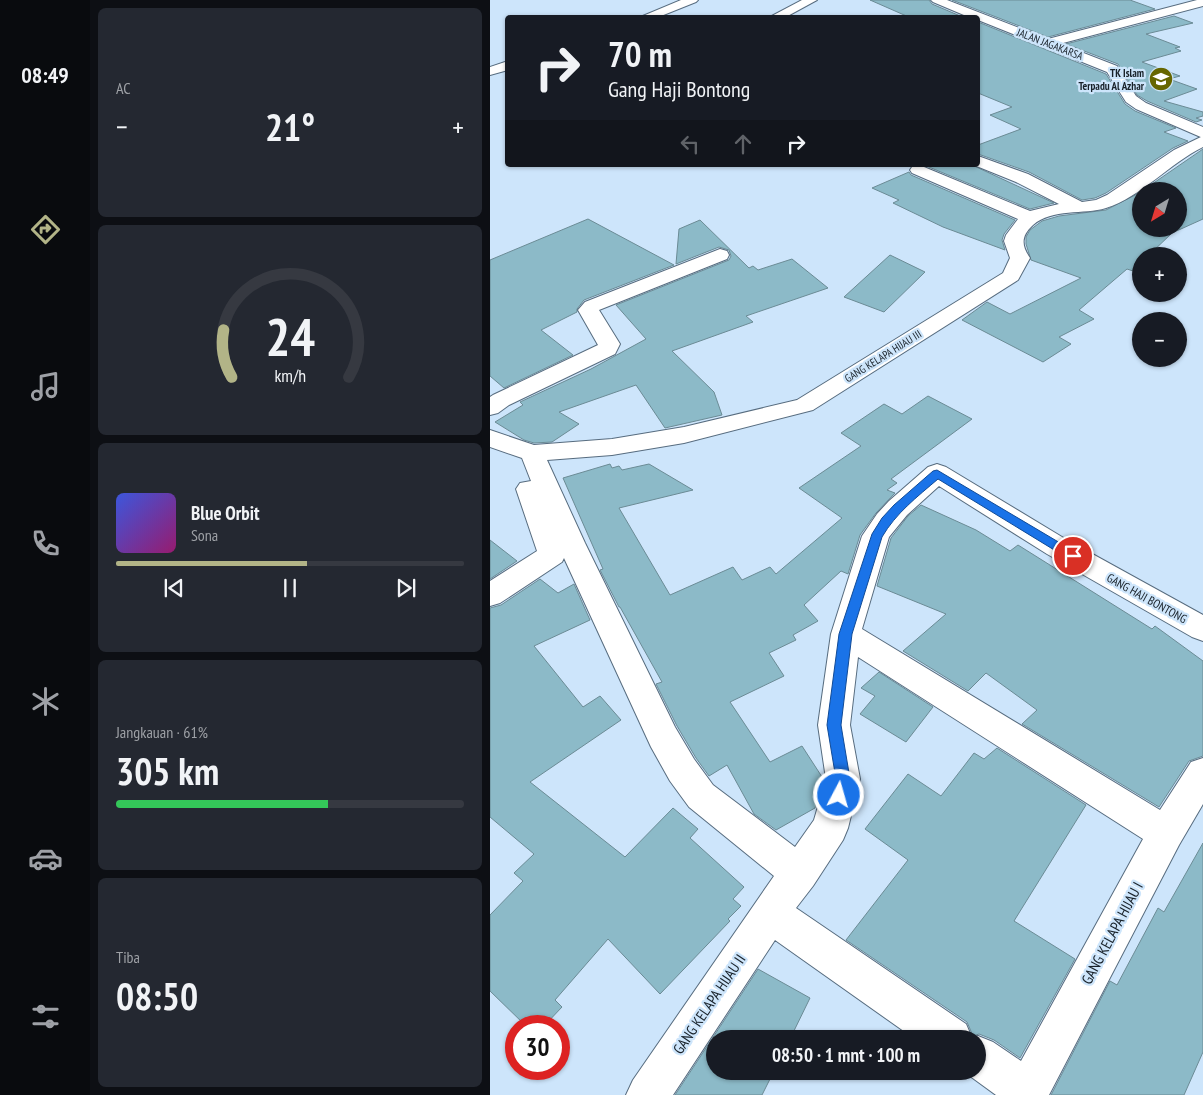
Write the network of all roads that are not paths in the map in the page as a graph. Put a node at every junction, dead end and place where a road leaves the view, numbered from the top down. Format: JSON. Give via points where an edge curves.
{"nodes":[{"id":1,"x":692,"y":0,"type":"edge"},
{"id":2,"x":811,"y":0,"type":"edge"},
{"id":3,"x":937,"y":0,"type":"edge"},
{"id":4,"x":1203,"y":2,"type":"edge"},
{"id":5,"x":670,"y":9,"type":"edge"},
{"id":6,"x":1136,"y":10,"type":"dead end"},
{"id":7,"x":653,"y":15,"type":"edge"},
{"id":8,"x":780,"y":15,"type":"edge"},
{"id":9,"x":975,"y":15,"type":"edge"},
{"id":10,"x":1154,"y":15,"type":"junction"},
{"id":11,"x":980,"y":17,"type":"edge"},
{"id":12,"x":1048,"y":44,"type":"junction"},
{"id":13,"x":505,"y":66,"type":"edge"},
{"id":14,"x":490,"y":71,"type":"edge"},
{"id":15,"x":1203,"y":133,"type":"edge"},
{"id":16,"x":1203,"y":140,"type":"edge"},
{"id":17,"x":980,"y":161,"type":"edge"},
{"id":18,"x":918,"y":170,"type":"dead end"},
{"id":19,"x":1078,"y":207,"type":"junction"},
{"id":20,"x":1030,"y":218,"type":"junction"},
{"id":21,"x":720,"y":255,"type":"dead end"},
{"id":22,"x":490,"y":408,"type":"edge"},
{"id":23,"x":490,"y":438,"type":"edge"},
{"id":24,"x":532,"y":453,"type":"junction"},
{"id":25,"x":937,"y":474,"type":"joint"},
{"id":26,"x":490,"y":595,"type":"edge"},
{"id":27,"x":1203,"y":629,"type":"edge"},
{"id":28,"x":846,"y":634,"type":"junction"},
{"id":29,"x":1203,"y":773,"type":"edge"},
{"id":30,"x":1166,"y":833,"type":"junction"},
{"id":31,"x":800,"y":873,"type":"junction"},
{"id":32,"x":770,"y":913,"type":"junction"},
{"id":33,"x":938,"y":1030,"type":"edge"},
{"id":34,"x":986,"y":1063,"type":"edge"},
{"id":35,"x":1026,"y":1093,"type":"edge"},
{"id":36,"x":648,"y":1095,"type":"edge"}],
"edges":[{"from":1,"to":5,"type":"street"},
{"from":2,"to":8,"type":"street"},
{"from":3,"to":9,"type":"street","name":"JALAN JAGAKARSA"},
{"from":4,"to":10,"type":"street"},
{"from":5,"to":7,"type":"street"},
{"from":6,"to":10,"type":"street"},
{"from":10,"to":12,"type":"street"},
{"from":11,"to":12,"type":"street","name":"JALAN JAGAKARSA"},
{"from":12,"to":15,"type":"street","name":"JALAN JAGAKARSA","via":[[1112,69],[1131,99]]},
{"from":13,"to":14,"type":"street"},
{"from":16,"to":19,"type":"street","name":"GANG KELAPA HIJAU III","via":[[1170,158],[1111,200],[1095,206]]},
{"from":17,"to":19,"type":"street"},
{"from":18,"to":20,"type":"street"},
{"from":19,"to":20,"type":"street","name":"GANG KELAPA HIJAU III","via":[[1055,208]]},
{"from":20,"to":24,"type":"street","name":"GANG KELAPA HIJAU III","via":[[1022,224],[1012,241],[1020,258],[1011,276],[805,405],[684,435],[612,447]]},
{"from":21,"to":22,"type":"street","via":[[592,306],[588,310],[609,344],[607,349]]},
{"from":23,"to":24,"type":"street","name":"GANG KELAPA HIJAU III"},
{"from":24,"to":26,"type":"street","via":[[527,483],[552,555]]},
{"from":24,"to":31,"type":"street","via":[[570,543],[682,770],[701,796]]},
{"from":25,"to":27,"type":"street","name":"GANG HAJI BONTONG","via":[[1057,547]]},
{"from":25,"to":28,"type":"street","name":"GANG KELAPA HIJAU II","via":[[898,508],[876,536]]},
{"from":28,"to":30,"type":"street"},
{"from":28,"to":31,"type":"street","name":"GANG KELAPA HIJAU II","via":[[834,725],[843,779],[830,828]]},
{"from":29,"to":30,"type":"street","name":"GANG KELAPA HIJAU I"},
{"from":30,"to":35,"type":"street","name":"GANG KELAPA HIJAU I"},
{"from":31,"to":32,"type":"street","name":"GANG KELAPA HIJAU II"},
{"from":32,"to":33,"type":"street"},
{"from":32,"to":36,"type":"street","name":"GANG KELAPA HIJAU II"},
{"from":34,"to":35,"type":"street"}]}
